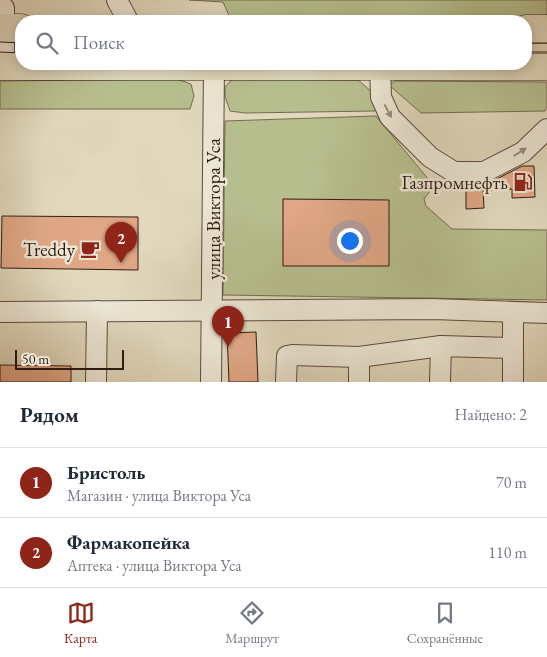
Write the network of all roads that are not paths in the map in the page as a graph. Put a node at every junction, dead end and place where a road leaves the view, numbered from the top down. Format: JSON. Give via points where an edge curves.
{"nodes":[{"id":1,"x":117,"y":0,"type":"edge"},
{"id":2,"x":125,"y":15,"type":"edge"},
{"id":3,"x":7,"y":23,"type":"edge"},
{"id":4,"x":532,"y":29,"type":"edge"},
{"id":5,"x":547,"y":29,"type":"edge"},
{"id":6,"x":2,"y":66,"type":"edge"},
{"id":7,"x":15,"y":66,"type":"edge"},
{"id":8,"x":532,"y":66,"type":"edge"},
{"id":9,"x":547,"y":66,"type":"edge"},
{"id":10,"x":214,"y":70,"type":"edge"},
{"id":11,"x":380,"y":70,"type":"edge"},
{"id":12,"x":547,"y":129,"type":"edge"},
{"id":13,"x":212,"y":310,"type":"junction"},
{"id":14,"x":98,"y":311,"type":"junction"},
{"id":15,"x":0,"y":312,"type":"edge"},
{"id":16,"x":513,"y":312,"type":"junction"},
{"id":17,"x":547,"y":313,"type":"edge"},
{"id":18,"x":441,"y":346,"type":"junction"},
{"id":19,"x":513,"y":348,"type":"junction"},
{"id":20,"x":359,"y":357,"type":"junction"},
{"id":21,"x":96,"y":382,"type":"edge"},
{"id":22,"x":211,"y":382,"type":"edge"},
{"id":23,"x":286,"y":382,"type":"edge"},
{"id":24,"x":359,"y":382,"type":"edge"},
{"id":25,"x":440,"y":382,"type":"edge"},
{"id":26,"x":513,"y":382,"type":"edge"}],
"edges":[{"from":1,"to":2,"type":"street"},
{"from":3,"to":6,"type":"street"},
{"from":4,"to":5,"type":"highway"},
{"from":6,"to":7,"type":"highway"},
{"from":8,"to":9,"type":"highway"},
{"from":10,"to":13,"type":"street","name":"улица Виктора Уса"},
{"from":11,"to":12,"type":"street","one_way":true,"via":[[381,97],[390,117],[430,157],[454,172],[484,172],[523,152]]},
{"from":13,"to":14,"type":"street"},
{"from":13,"to":16,"type":"street"},
{"from":13,"to":22,"type":"street","name":"улица Виктора Уса"},
{"from":14,"to":15,"type":"street"},
{"from":14,"to":21,"type":"street"},
{"from":16,"to":17,"type":"street"},
{"from":16,"to":19,"type":"street"},
{"from":18,"to":19,"type":"street"},
{"from":18,"to":20,"type":"street"},
{"from":18,"to":25,"type":"street"},
{"from":19,"to":26,"type":"street"},
{"from":20,"to":23,"type":"street","via":[[288,356]]},
{"from":20,"to":24,"type":"street"}]}
